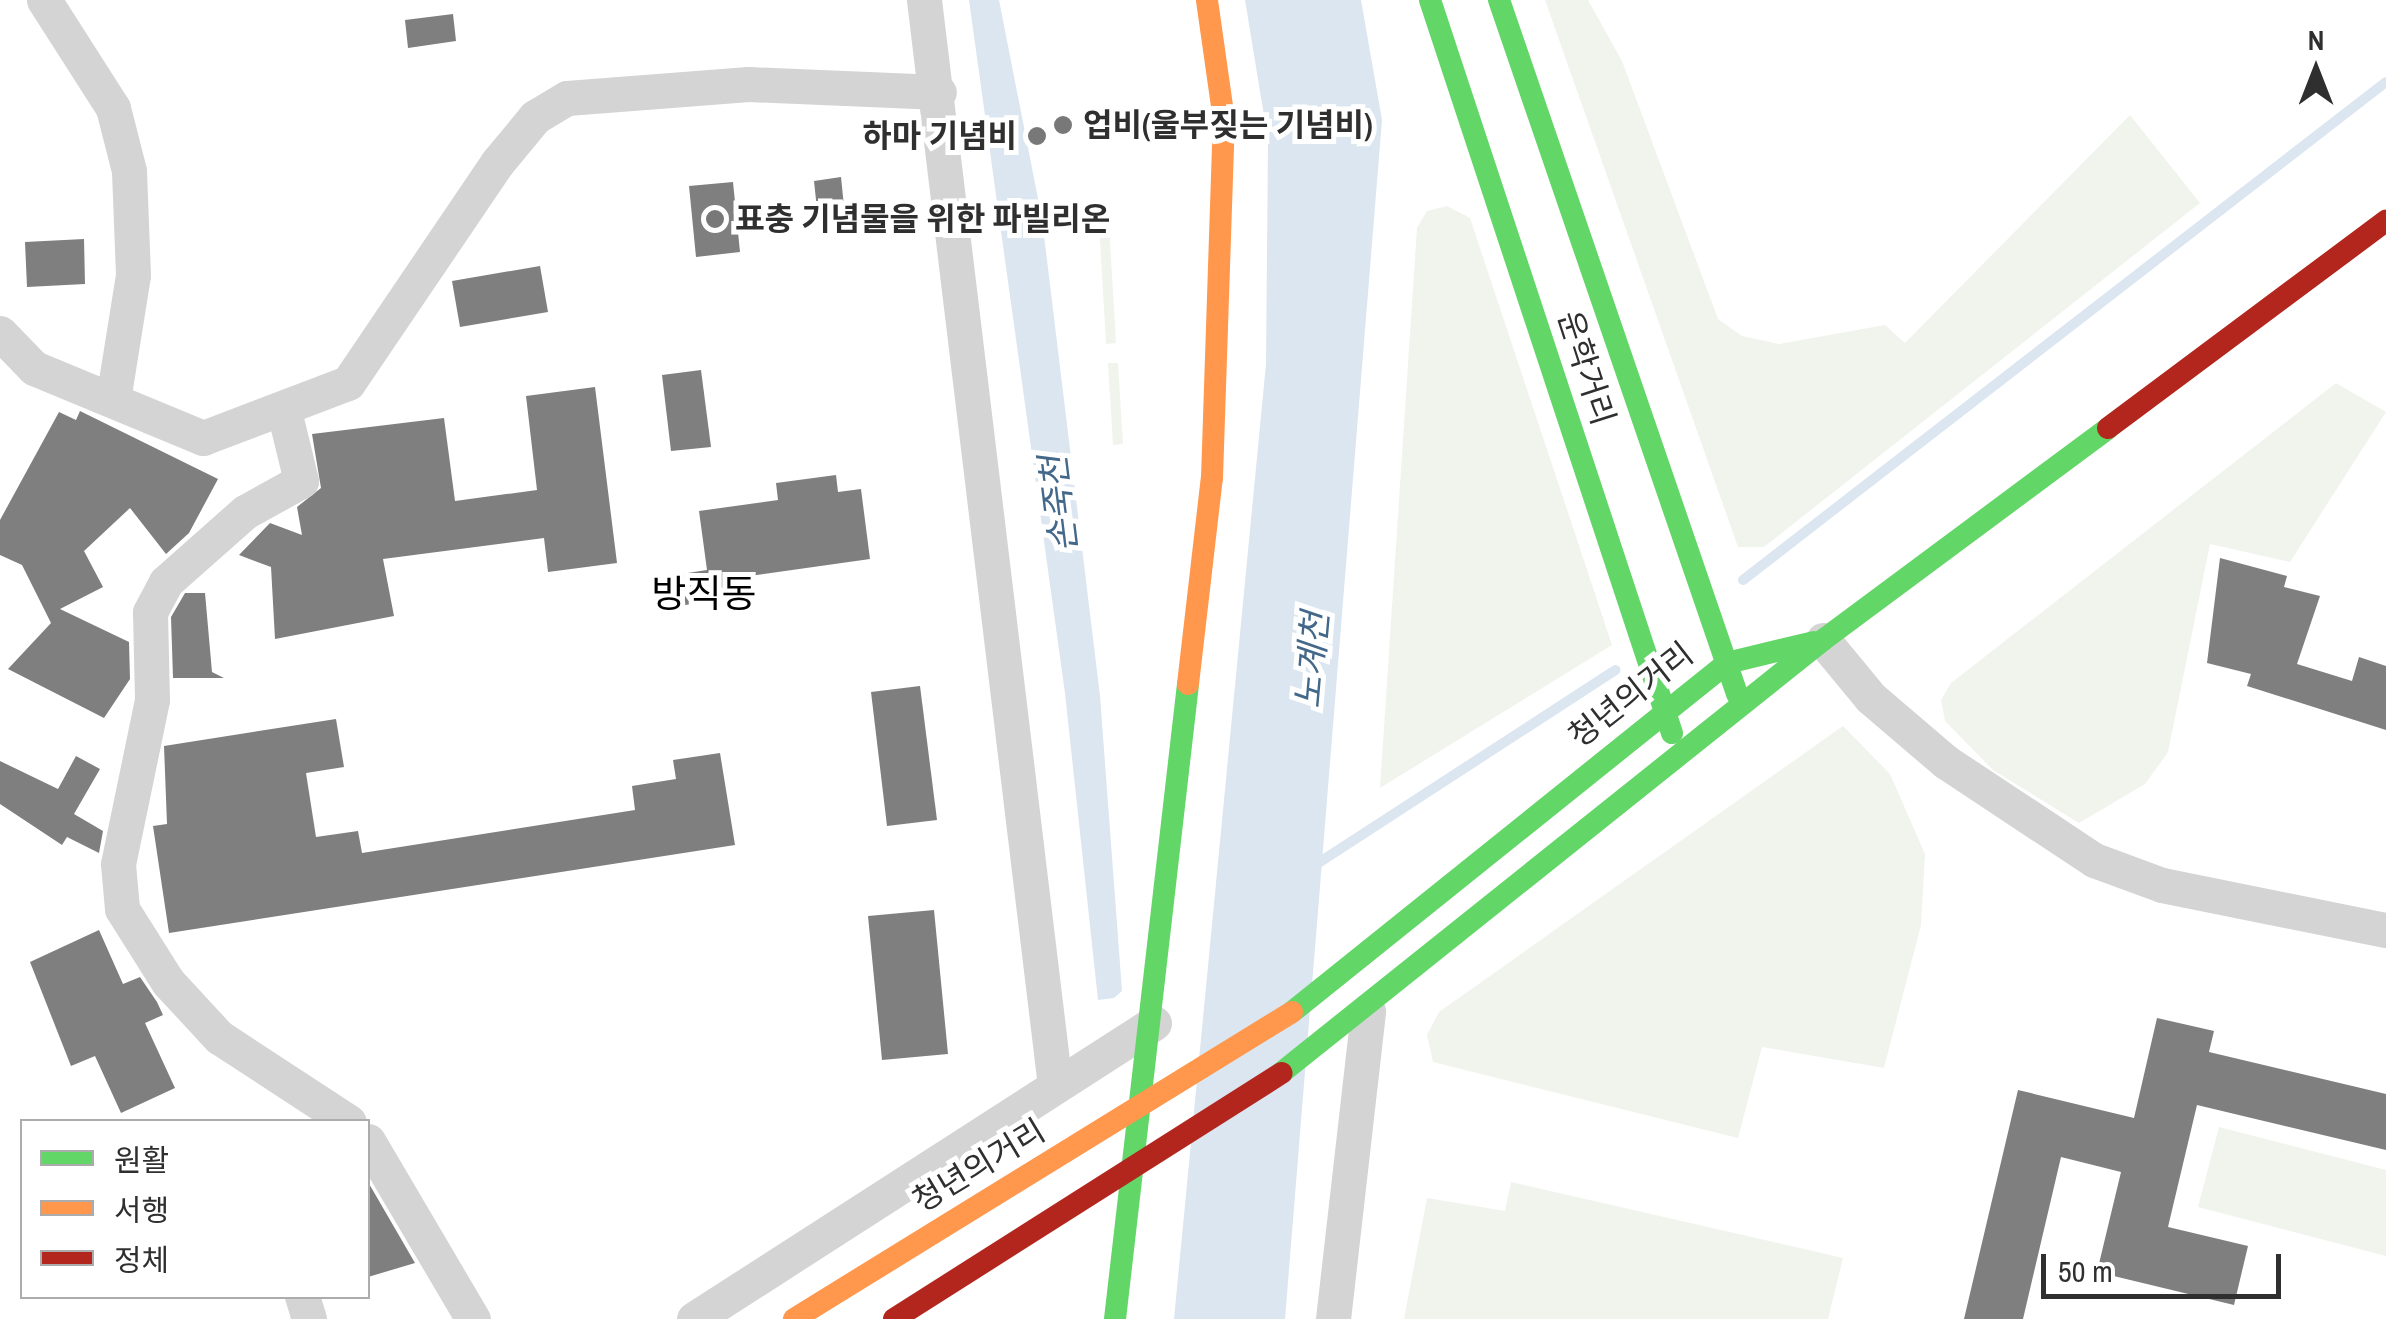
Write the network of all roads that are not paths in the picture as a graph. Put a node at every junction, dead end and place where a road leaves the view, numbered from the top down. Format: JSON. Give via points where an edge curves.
{"nodes":[{"id":1,"x":44,"y":0,"type":"edge"},
{"id":2,"x":924,"y":0,"type":"edge"},
{"id":3,"x":1207,"y":0,"type":"edge"},
{"id":4,"x":1430,"y":0,"type":"edge"},
{"id":5,"x":1499,"y":0,"type":"edge"},
{"id":6,"x":939,"y":92,"type":"junction"},
{"id":7,"x":2386,"y":221,"type":"edge"},
{"id":8,"x":0,"y":333,"type":"edge"},
{"id":9,"x":114,"y":394,"type":"junction"},
{"id":10,"x":284,"y":411,"type":"junction"},
{"id":11,"x":1823,"y":640,"type":"junction"},
{"id":12,"x":1726,"y":663,"type":"junction"},
{"id":13,"x":1664,"y":706,"type":"junction"},
{"id":14,"x":1743,"y":712,"type":"junction"},
{"id":15,"x":1679,"y":757,"type":"junction"},
{"id":16,"x":2386,"y":930,"type":"edge"},
{"id":17,"x":1368,"y":1010,"type":"junction"},
{"id":18,"x":1154,"y":1024,"type":"junction"},
{"id":19,"x":1055,"y":1086,"type":"junction"},
{"id":20,"x":1143,"y":1104,"type":"junction"},
{"id":21,"x":344,"y":1119,"type":"edge"},
{"id":22,"x":370,"y":1144,"type":"edge"},
{"id":23,"x":1137,"y":1163,"type":"junction"},
{"id":24,"x":474,"y":1319,"type":"edge"},
{"id":25,"x":694,"y":1319,"type":"edge"},
{"id":26,"x":794,"y":1319,"type":"edge"},
{"id":27,"x":894,"y":1319,"type":"edge"},
{"id":28,"x":1114,"y":1319,"type":"edge"},
{"id":29,"x":1333,"y":1319,"type":"edge"}],
"edges":[{"from":1,"to":9,"type":"street","via":[[113,108],[129,171],[133,275]]},
{"from":2,"to":6,"type":"street"},
{"from":3,"to":18,"type":"main road","via":[[1224,120],[1224,283],[1212,478]]},
{"from":4,"to":13,"type":"main road","name":"운학거리"},
{"from":5,"to":12,"type":"main road","name":"운학거리"},
{"from":6,"to":10,"type":"street","via":[[748,84],[567,98],[534,118],[497,163],[348,383]]},
{"from":6,"to":19,"type":"street"},
{"from":7,"to":11,"type":"main road"},
{"from":8,"to":9,"type":"street","via":[[34,368]]},
{"from":9,"to":10,"type":"street","via":[[202,438]]},
{"from":10,"to":21,"type":"street","via":[[301,481],[245,512],[166,582],[150,612],[152,700],[118,864],[122,910],[168,982],[219,1037]]},
{"from":11,"to":12,"type":"main road","name":"청년의거리"},
{"from":11,"to":14,"type":"main road"},
{"from":11,"to":16,"type":"street","via":[[1870,698],[1946,762],[2094,860],[2162,885]]},
{"from":12,"to":13,"type":"main road","name":"청년의거리"},
{"from":12,"to":14,"type":"main road","name":"운학거리"},
{"from":13,"to":15,"type":"main road","name":"운학거리"},
{"from":13,"to":20,"type":"main road","name":"청년의거리","via":[[1318,996]]},
{"from":14,"to":15,"type":"main road"},
{"from":15,"to":17,"type":"main road"},
{"from":17,"to":23,"type":"main road"},
{"from":17,"to":29,"type":"street"},
{"from":18,"to":19,"type":"street"},
{"from":18,"to":20,"type":"main road"},
{"from":19,"to":25,"type":"street"},
{"from":20,"to":23,"type":"main road"},
{"from":20,"to":26,"type":"main road","name":"청년의거리"},
{"from":22,"to":24,"type":"street"},
{"from":23,"to":27,"type":"main road"},
{"from":23,"to":28,"type":"main road"}]}
